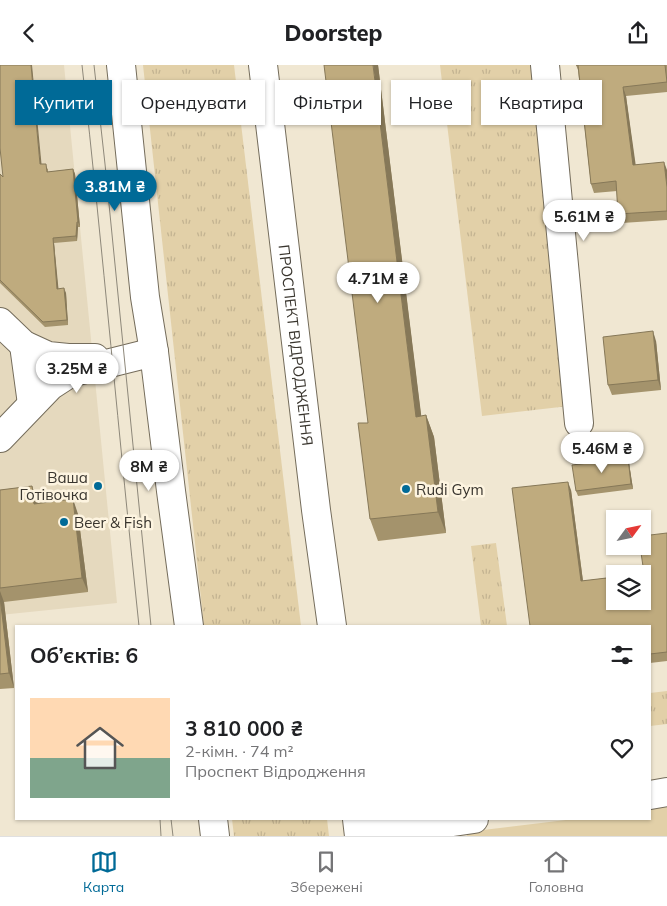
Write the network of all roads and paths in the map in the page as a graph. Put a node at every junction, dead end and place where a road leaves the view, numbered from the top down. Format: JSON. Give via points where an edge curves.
{"nodes":[{"id":1,"x":121,"y":65,"type":"edge"},
{"id":2,"x":264,"y":65,"type":"edge"},
{"id":3,"x":545,"y":65,"type":"edge"},
{"id":4,"x":0,"y":322,"type":"edge"},
{"id":5,"x":24,"y":345,"type":"junction"},
{"id":6,"x":154,"y":352,"type":"junction"},
{"id":7,"x":32,"y":405,"type":"junction"},
{"id":8,"x":579,"y":423,"type":"dead end"},
{"id":9,"x":0,"y":438,"type":"edge"},
{"id":10,"x":189,"y":625,"type":"edge"},
{"id":11,"x":332,"y":625,"type":"edge"},
{"id":12,"x":667,"y":792,"type":"edge"},
{"id":13,"x":651,"y":795,"type":"edge"},
{"id":14,"x":213,"y":820,"type":"edge"},
{"id":15,"x":463,"y":820,"type":"edge"},
{"id":16,"x":358,"y":830,"type":"edge"},
{"id":17,"x":215,"y":836,"type":"edge"}],
"edges":[{"from":1,"to":6,"type":"main road","via":[[145,297]]},
{"from":2,"to":11,"type":"main road","name":"ПРОСПЕКТ ВІДРОДЖЕННЯ"},
{"from":3,"to":8,"type":"main road"},
{"from":4,"to":5,"type":"main road"},
{"from":5,"to":6,"type":"main road","via":[[48,356],[68,358],[112,358]]},
{"from":5,"to":7,"type":"main road"},
{"from":6,"to":7,"type":"main road","via":[[70,373],[50,386]]},
{"from":6,"to":10,"type":"main road"},
{"from":7,"to":9,"type":"main road"},
{"from":12,"to":13,"type":"main road"},
{"from":14,"to":17,"type":"main road"},
{"from":15,"to":16,"type":"main road"}]}
